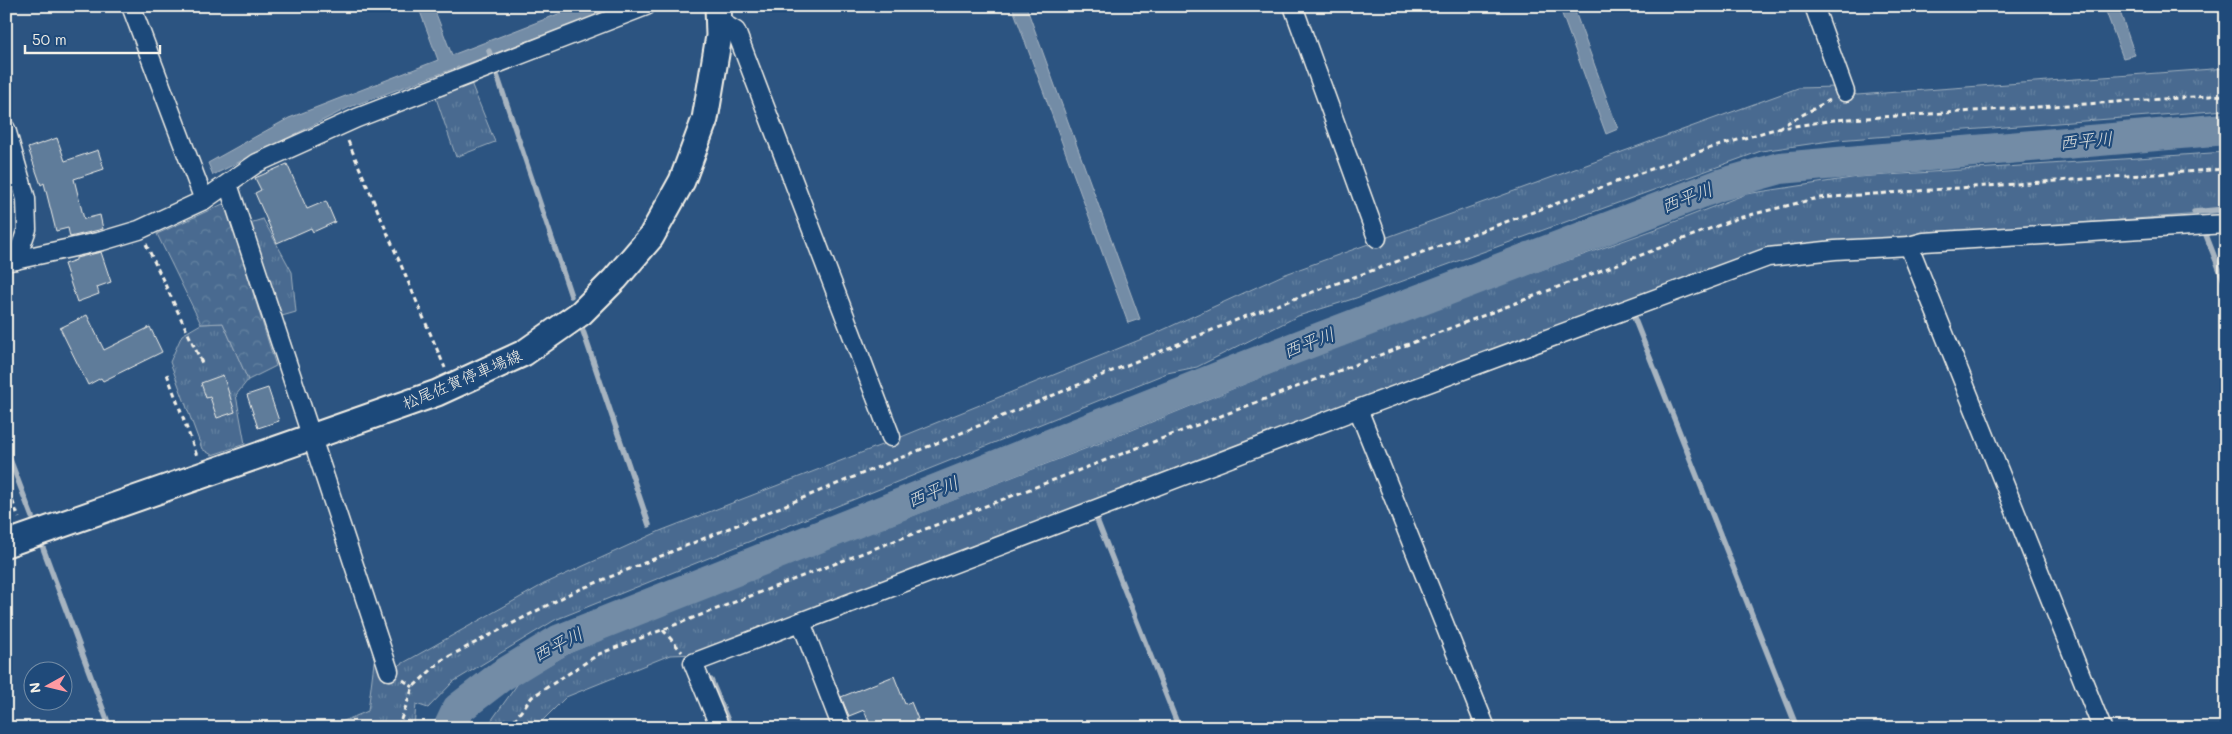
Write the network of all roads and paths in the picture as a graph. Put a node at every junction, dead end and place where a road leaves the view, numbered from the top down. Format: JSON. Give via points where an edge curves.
{"nodes":[{"id":1,"x":131,"y":6,"type":"edge"},
{"id":2,"x":646,"y":6,"type":"edge"},
{"id":3,"x":1293,"y":6,"type":"edge"},
{"id":4,"x":1814,"y":6,"type":"edge"},
{"id":5,"x":718,"y":14,"type":"edge"},
{"id":6,"x":1845,"y":92,"type":"joint"},
{"id":7,"x":2226,"y":96,"type":"edge"},
{"id":8,"x":341,"y":124,"type":"junction"},
{"id":9,"x":6,"y":129,"type":"edge"},
{"id":10,"x":1775,"y":129,"type":"junction"},
{"id":11,"x":2226,"y":168,"type":"edge"},
{"id":12,"x":228,"y":184,"type":"junction"},
{"id":13,"x":204,"y":200,"type":"junction"},
{"id":14,"x":2226,"y":224,"type":"edge"},
{"id":15,"x":140,"y":230,"type":"junction"},
{"id":16,"x":1377,"y":238,"type":"dead end"},
{"id":17,"x":1909,"y":246,"type":"junction"},
{"id":18,"x":11,"y":261,"type":"edge"},
{"id":19,"x":202,"y":363,"type":"dead end"},
{"id":20,"x":167,"y":374,"type":"dead end"},
{"id":21,"x":453,"y":386,"type":"junction"},
{"id":22,"x":1358,"y":409,"type":"junction"},
{"id":23,"x":311,"y":437,"type":"junction"},
{"id":24,"x":891,"y":437,"type":"dead end"},
{"id":25,"x":204,"y":474,"type":"junction"},
{"id":26,"x":6,"y":484,"type":"edge"},
{"id":27,"x":16,"y":541,"type":"edge"},
{"id":28,"x":801,"y":622,"type":"junction"},
{"id":29,"x":663,"y":630,"type":"junction"},
{"id":30,"x":693,"y":663,"type":"junction"},
{"id":31,"x":389,"y":671,"type":"dead end"},
{"id":32,"x":400,"y":722,"type":"junction"},
{"id":33,"x":392,"y":728,"type":"edge"},
{"id":34,"x":401,"y":728,"type":"edge"},
{"id":35,"x":508,"y":728,"type":"edge"},
{"id":36,"x":720,"y":728,"type":"edge"},
{"id":37,"x":842,"y":728,"type":"edge"},
{"id":38,"x":1486,"y":728,"type":"edge"},
{"id":39,"x":2102,"y":728,"type":"edge"}],
"edges":[{"from":1,"to":13,"type":"street"},
{"from":2,"to":8,"type":"street"},
{"from":3,"to":16,"type":"street"},
{"from":4,"to":6,"type":"street"},
{"from":5,"to":21,"type":"main road","name":"松尾佐賀停車場線","via":[[719,36],[705,119],[682,181],[650,237],[616,279],[581,313],[524,354]]},
{"from":5,"to":24,"type":"street","via":[[736,31]]},
{"from":6,"to":10,"type":"path"},
{"from":7,"to":10,"type":"path","via":[[1834,120]]},
{"from":8,"to":12,"type":"street","via":[[257,163]]},
{"from":8,"to":21,"type":"path"},
{"from":9,"to":18,"type":"street","via":[[26,199],[27,229]]},
{"from":10,"to":32,"type":"path","via":[[1704,150],[1244,317],[571,593],[442,660],[413,687]]},
{"from":11,"to":29,"type":"path","via":[[1818,198],[1738,218]]},
{"from":12,"to":13,"type":"street"},
{"from":12,"to":23,"type":"street"},
{"from":13,"to":15,"type":"street"},
{"from":14,"to":17,"type":"street","via":[[1924,242]]},
{"from":15,"to":18,"type":"street"},
{"from":15,"to":19,"type":"path"},
{"from":17,"to":22,"type":"street","via":[[1768,257]]},
{"from":17,"to":39,"type":"street"},
{"from":20,"to":25,"type":"path"},
{"from":21,"to":23,"type":"main road","name":"松尾佐賀停車場線"},
{"from":22,"to":28,"type":"street"},
{"from":22,"to":38,"type":"street"},
{"from":23,"to":25,"type":"main road","name":"松尾佐賀停車場線"},
{"from":23,"to":31,"type":"street"},
{"from":25,"to":27,"type":"main road","name":"松尾佐賀停車場線"},
{"from":26,"to":27,"type":"path"},
{"from":28,"to":30,"type":"street"},
{"from":28,"to":37,"type":"street"},
{"from":29,"to":30,"type":"path"},
{"from":29,"to":35,"type":"path","via":[[599,654],[532,697]]},
{"from":30,"to":36,"type":"street"},
{"from":32,"to":33,"type":"path"},
{"from":32,"to":34,"type":"path"}]}
